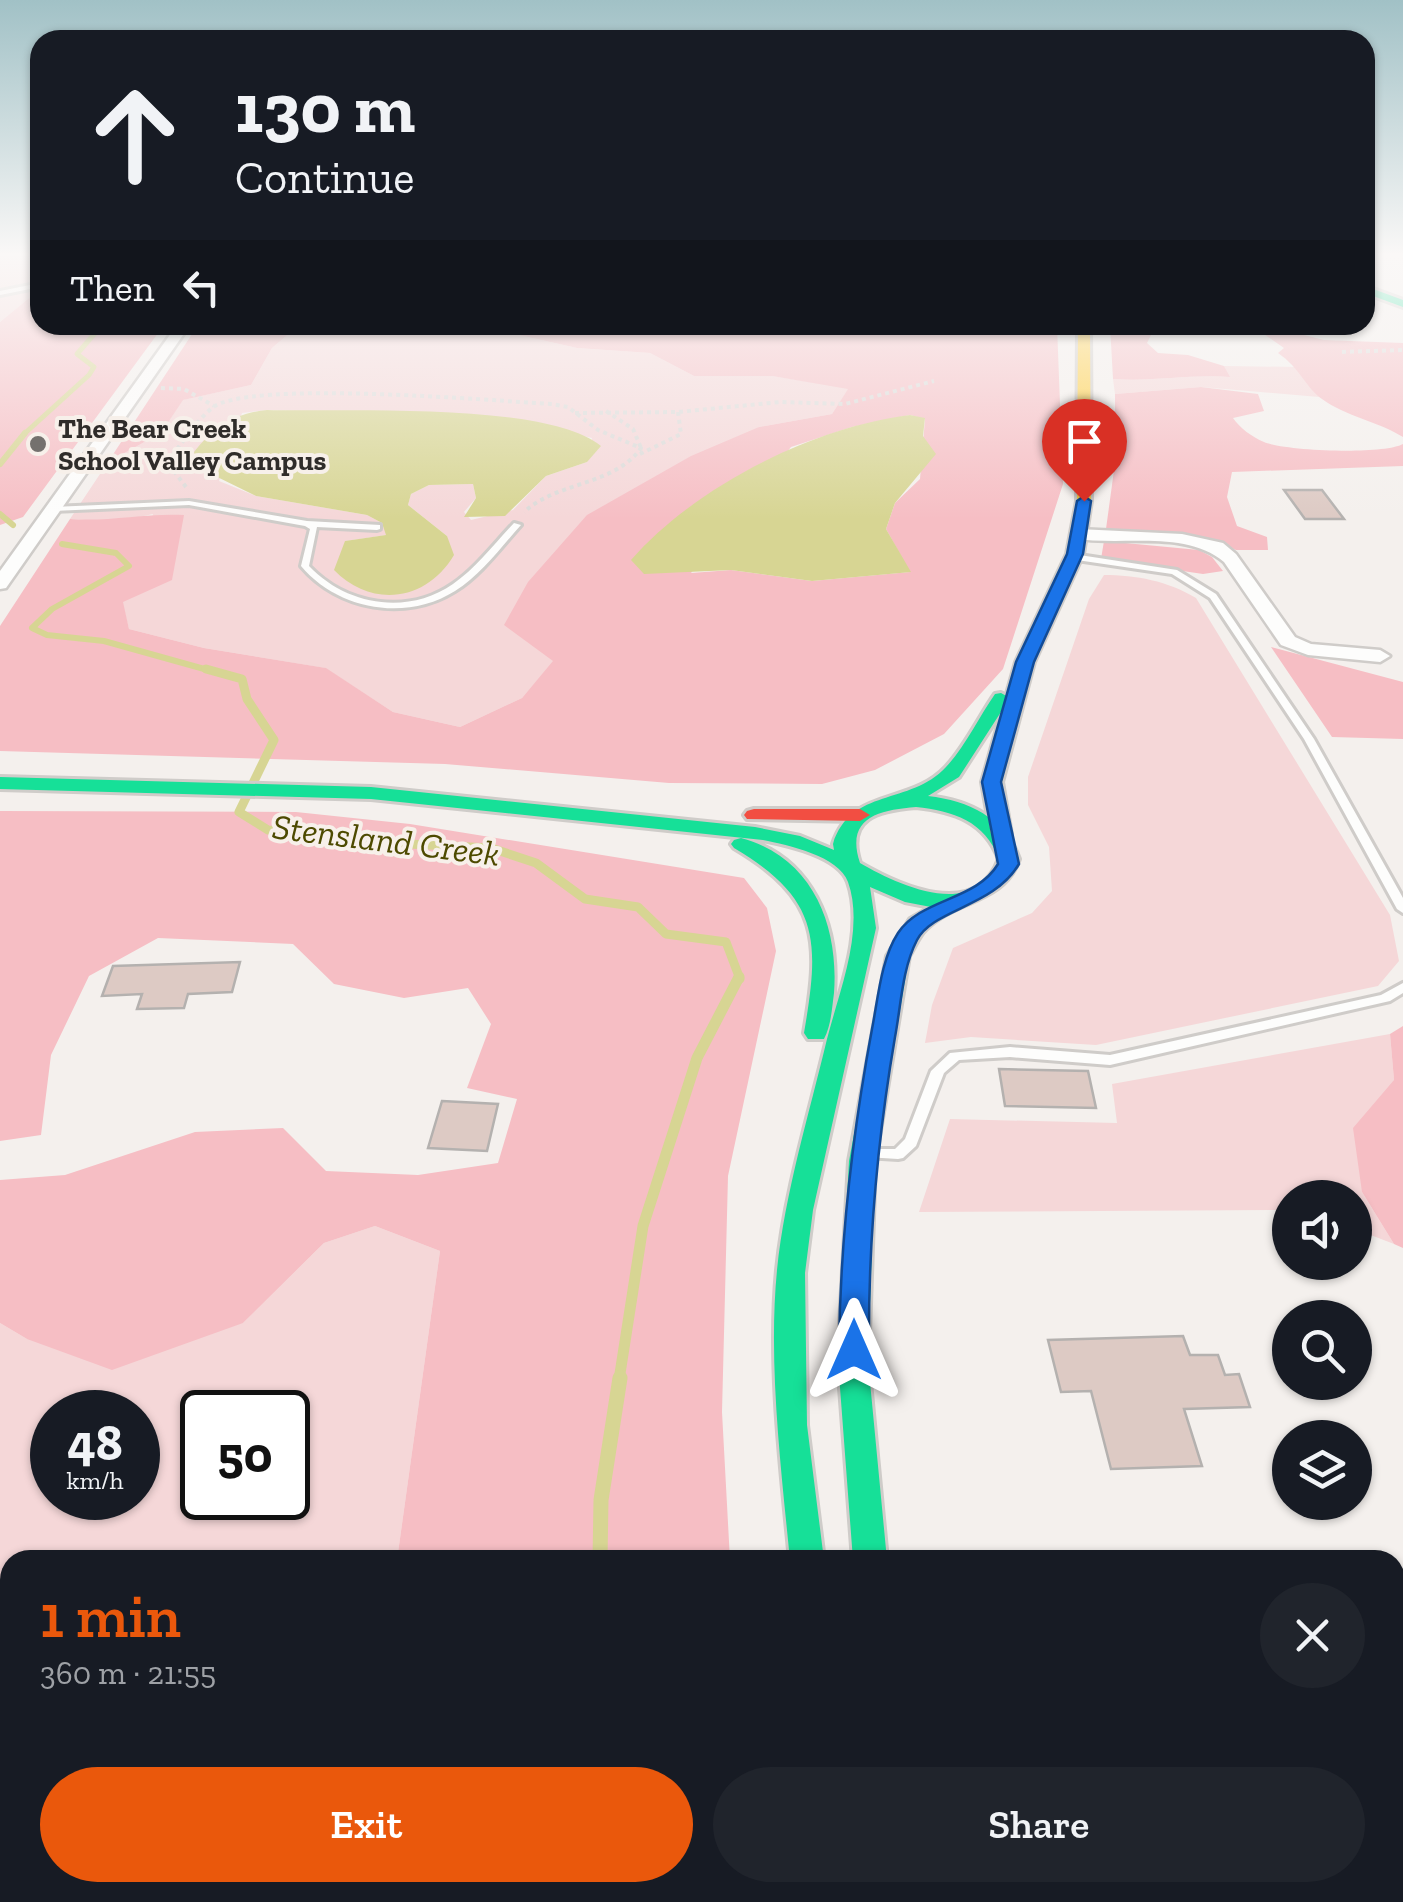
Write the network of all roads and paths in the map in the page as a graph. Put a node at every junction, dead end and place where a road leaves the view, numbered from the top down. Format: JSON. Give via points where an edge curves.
{"nodes":[{"id":1,"x":172,"y":342,"type":"edge"},
{"id":2,"x":1084,"y":342,"type":"edge"},
{"id":3,"x":1403,"y":350,"type":"edge"},
{"id":4,"x":1342,"y":352,"type":"dead end"},
{"id":5,"x":934,"y":381,"type":"dead end"},
{"id":6,"x":136,"y":392,"type":"junction"},
{"id":7,"x":214,"y":406,"type":"junction"},
{"id":8,"x":606,"y":411,"type":"junction"},
{"id":9,"x":678,"y":412,"type":"junction"},
{"id":10,"x":574,"y":414,"type":"junction"},
{"id":11,"x":641,"y":448,"type":"junction"},
{"id":12,"x":639,"y":455,"type":"junction"},
{"id":13,"x":190,"y":503,"type":"junction"},
{"id":14,"x":53,"y":509,"type":"junction"},
{"id":15,"x":307,"y":524,"type":"junction"},
{"id":16,"x":517,"y":525,"type":"joint"},
{"id":17,"x":376,"y":527,"type":"dead end"},
{"id":18,"x":1076,"y":546,"type":"junction"},
{"id":19,"x":0,"y":584,"type":"edge"},
{"id":20,"x":1380,"y":656,"type":"dead end"},
{"id":21,"x":1025,"y":662,"type":"junction"},
{"id":22,"x":0,"y":784,"type":"edge"},
{"id":23,"x":907,"y":801,"type":"junction"},
{"id":24,"x":502,"y":804,"type":"junction"},
{"id":25,"x":860,"y":815,"type":"junction"},
{"id":26,"x":1001,"y":834,"type":"junction"},
{"id":27,"x":855,"y":874,"type":"junction"},
{"id":28,"x":962,"y":898,"type":"junction"},
{"id":29,"x":1403,"y":909,"type":"edge"},
{"id":30,"x":1403,"y":987,"type":"edge"},
{"id":31,"x":863,"y":1153,"type":"junction"},
{"id":32,"x":800,"y":1210,"type":"junction"},
{"id":33,"x":806,"y":1550,"type":"edge"},
{"id":34,"x":868,"y":1550,"type":"edge"}],
"edges":[{"from":1,"to":6,"type":"street"},
{"from":2,"to":18,"type":"main road","via":[[1084,501]]},
{"from":3,"to":4,"type":"path"},
{"from":5,"to":9,"type":"path","via":[[845,404],[780,402]]},
{"from":6,"to":7,"type":"path","via":[[184,389]]},
{"from":6,"to":14,"type":"street"},
{"from":7,"to":10,"type":"path","via":[[257,396],[362,395],[552,404]]},
{"from":7,"to":13,"type":"path","via":[[167,462],[185,483]]},
{"from":8,"to":9,"type":"path"},
{"from":8,"to":10,"type":"path"},
{"from":8,"to":11,"type":"path","via":[[633,429]]},
{"from":9,"to":12,"type":"path","via":[[681,434]]},
{"from":10,"to":11,"type":"path"},
{"from":11,"to":12,"type":"path"},
{"from":12,"to":16,"type":"path","via":[[537,496]]},
{"from":13,"to":14,"type":"lane"},
{"from":13,"to":15,"type":"lane"},
{"from":14,"to":19,"type":"street"},
{"from":15,"to":16,"type":"lane","via":[[314,528],[305,566],[316,582],[357,601],[385,604],[436,598]]},
{"from":15,"to":17,"type":"lane"},
{"from":18,"to":20,"type":"street","via":[[1182,540],[1216,547],[1288,641]]},
{"from":18,"to":21,"type":"main road"},
{"from":18,"to":29,"type":"lane","via":[[1174,572],[1214,596],[1308,739]]},
{"from":21,"to":23,"type":"main road","via":[[956,774]]},
{"from":21,"to":26,"type":"main road","via":[[992,782]]},
{"from":22,"to":24,"type":"main road","via":[[312,790]]},
{"from":23,"to":25,"type":"main road"},
{"from":23,"to":26,"type":"main road","via":[[962,808]]},
{"from":24,"to":25,"type":"main road"},
{"from":24,"to":27,"type":"main road","via":[[779,837],[827,854]]},
{"from":24,"to":32,"type":"main road","via":[[742,844],[800,880],[814,900],[827,964],[801,1114]]},
{"from":25,"to":27,"type":"main road","via":[[841,841]]},
{"from":26,"to":28,"type":"main road","via":[[1008,864],[1000,879]]},
{"from":27,"to":28,"type":"main road","via":[[913,899]]},
{"from":27,"to":32,"type":"main road","via":[[865,928]]},
{"from":28,"to":31,"type":"main road","via":[[907,936],[886,1014]]},
{"from":30,"to":31,"type":"lane","via":[[1367,1002],[1110,1060],[1010,1052],[955,1056],[938,1071],[911,1142],[898,1154]]},
{"from":31,"to":34,"type":"main road","via":[[854,1390]]},
{"from":32,"to":33,"type":"main road","via":[[791,1273],[792,1426]]}]}
